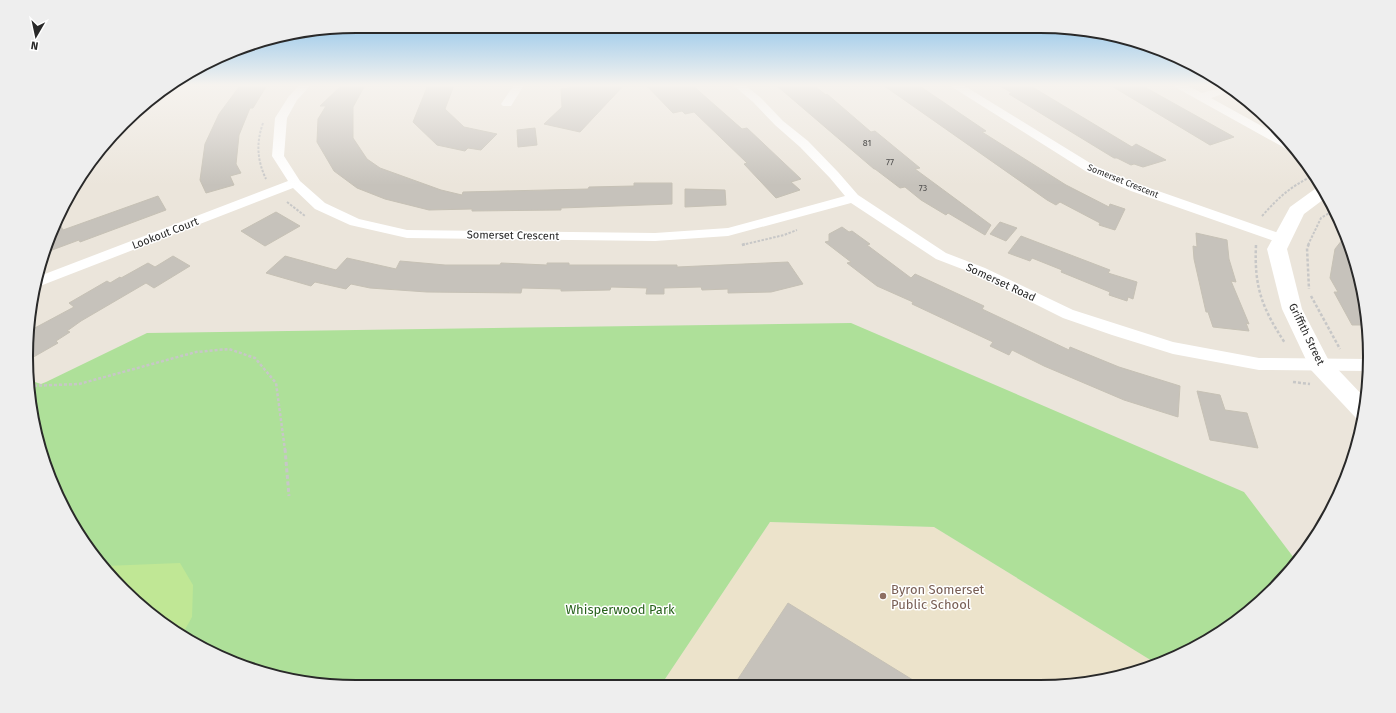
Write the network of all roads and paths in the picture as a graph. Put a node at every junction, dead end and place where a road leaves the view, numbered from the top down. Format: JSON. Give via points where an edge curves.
{"nodes":[{"id":1,"x":281,"y":118,"type":"edge"},
{"id":2,"x":774,"y":118,"type":"edge"},
{"id":3,"x":1010,"y":118,"type":"edge"},
{"id":4,"x":1240,"y":118,"type":"edge"},
{"id":5,"x":1280,"y":140,"type":"edge"},
{"id":6,"x":1308,"y":178,"type":"edge"},
{"id":7,"x":295,"y":183,"type":"junction"},
{"id":8,"x":1319,"y":194,"type":"edge"},
{"id":9,"x":853,"y":198,"type":"junction"},
{"id":10,"x":286,"y":202,"type":"dead end"},
{"id":11,"x":1330,"y":213,"type":"edge"},
{"id":12,"x":309,"y":218,"type":"dead end"},
{"id":13,"x":1261,"y":218,"type":"dead end"},
{"id":14,"x":798,"y":230,"type":"dead end"},
{"id":15,"x":1282,"y":239,"type":"junction"},
{"id":16,"x":736,"y":246,"type":"dead end"},
{"id":17,"x":42,"y":280,"type":"edge"},
{"id":18,"x":1319,"y":364,"type":"junction"},
{"id":19,"x":1352,"y":365,"type":"junction"},
{"id":20,"x":1363,"y":365,"type":"edge"},
{"id":21,"x":1292,"y":382,"type":"dead end"},
{"id":22,"x":35,"y":386,"type":"edge"},
{"id":23,"x":1339,"y":386,"type":"junction"},
{"id":24,"x":1359,"y":407,"type":"edge"},
{"id":25,"x":289,"y":496,"type":"dead end"}],
"edges":[{"from":1,"to":7,"type":"street","name":"Somerset Crescent","via":[[278,156]]},
{"from":2,"to":9,"type":"street","name":"Somerset Road","via":[[804,144]]},
{"from":3,"to":15,"type":"street","name":"Somerset Crescent","via":[[1091,168],[1136,188]]},
{"from":4,"to":5,"type":"street"},
{"from":6,"to":13,"type":"path","via":[[1294,184]]},
{"from":7,"to":9,"type":"street","name":"Somerset Crescent","via":[[320,206],[355,222],[407,234],[655,237],[728,232]]},
{"from":7,"to":17,"type":"street","name":"Lookout Court"},
{"from":8,"to":15,"type":"street","name":"Griffith Street","via":[[1296,211]]},
{"from":9,"to":18,"type":"street","name":"Somerset Road","via":[[941,256],[980,271],[1075,316],[1117,331],[1173,348],[1259,364]]},
{"from":10,"to":12,"type":"path"},
{"from":11,"to":19,"type":"path","via":[[1321,218],[1307,248],[1310,294],[1337,345]]},
{"from":14,"to":16,"type":"path"},
{"from":15,"to":18,"type":"street","name":"Griffith Street","via":[[1277,249],[1292,309]]},
{"from":18,"to":19,"type":"street","name":"Somerset Road"},
{"from":18,"to":23,"type":"street","name":"Griffith Street"},
{"from":19,"to":20,"type":"street","name":"Somerset Road"},
{"from":21,"to":23,"type":"path"},
{"from":22,"to":25,"type":"path","via":[[79,384],[196,352],[229,349],[255,358],[276,382],[284,433]]},
{"from":23,"to":24,"type":"street","name":"Griffith Street"}]}
